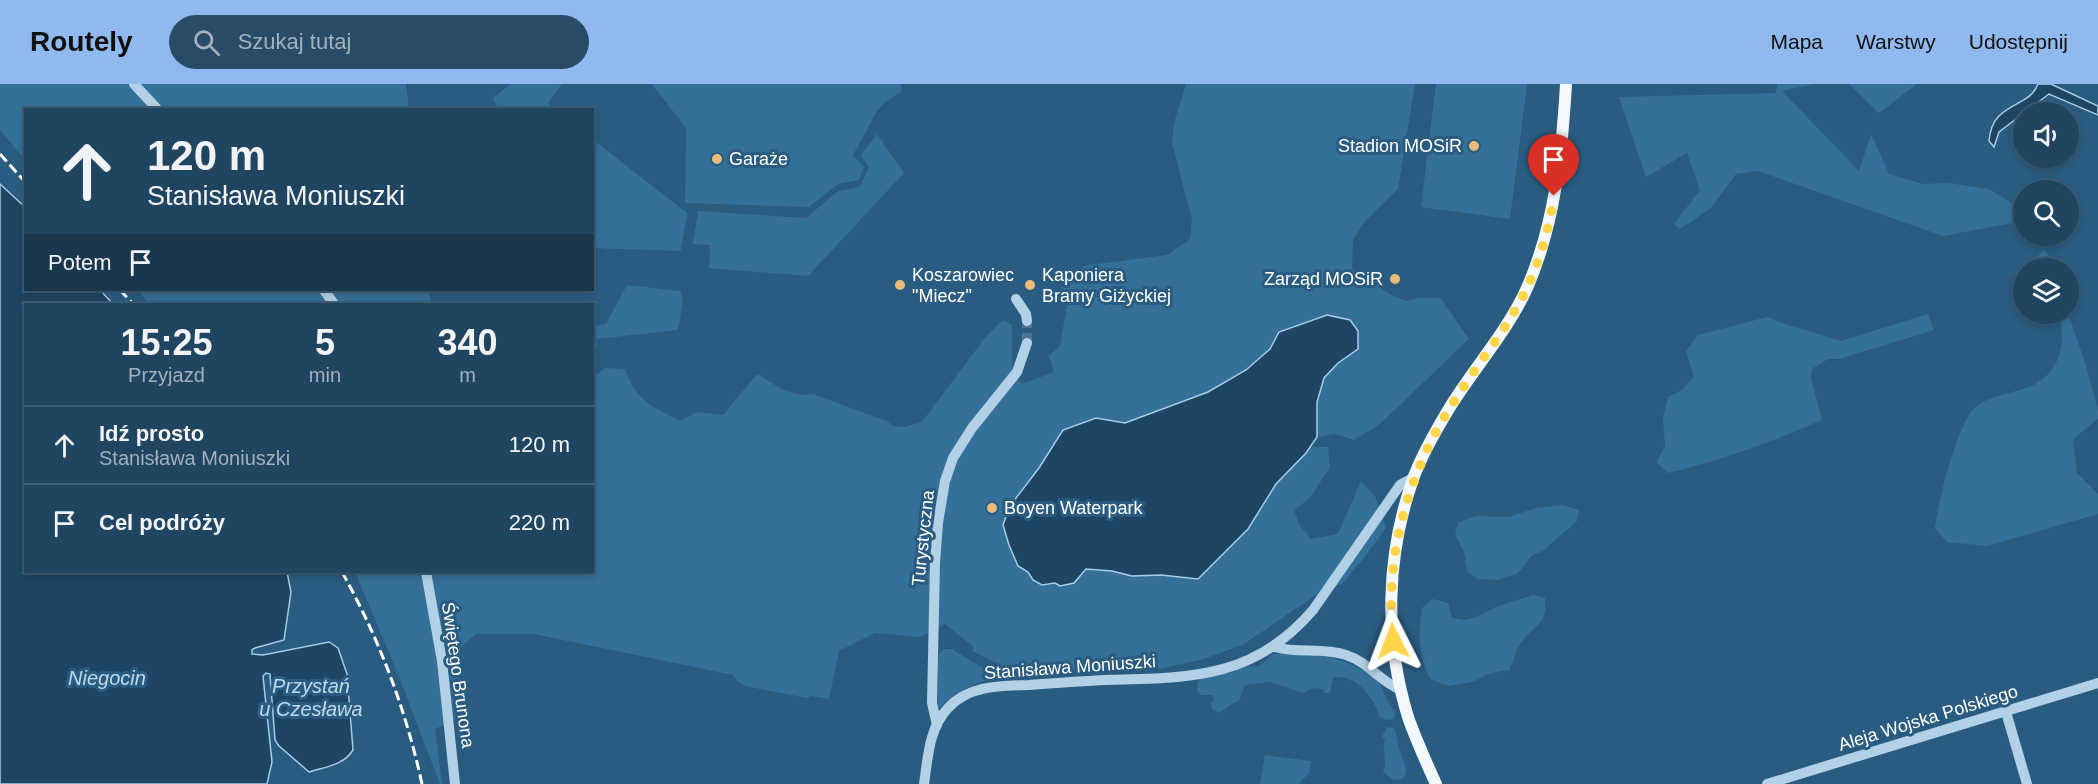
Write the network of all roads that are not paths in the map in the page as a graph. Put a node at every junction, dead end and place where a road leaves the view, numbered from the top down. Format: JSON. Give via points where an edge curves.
{"nodes":[{"id":1,"x":134,"y":84,"type":"edge"},
{"id":2,"x":1566,"y":84,"type":"edge"},
{"id":3,"x":156,"y":108,"type":"edge"},
{"id":4,"x":1016,"y":299,"type":"dead end"},
{"id":5,"x":1027,"y":321,"type":"tunnel mouth"},
{"id":6,"x":1027,"y":343,"type":"tunnel mouth"},
{"id":7,"x":1413,"y":478,"type":"junction"},
{"id":8,"x":426,"y":573,"type":"edge"},
{"id":9,"x":1275,"y":647,"type":"junction"},
{"id":10,"x":2098,"y":683,"type":"edge"},
{"id":11,"x":1401,"y":690,"type":"junction"},
{"id":12,"x":2006,"y":711,"type":"junction"},
{"id":13,"x":937,"y":724,"type":"junction"},
{"id":14,"x":455,"y":784,"type":"edge"},
{"id":15,"x":924,"y":784,"type":"edge"},
{"id":16,"x":1436,"y":784,"type":"edge"},
{"id":17,"x":1767,"y":784,"type":"edge"},
{"id":18,"x":2027,"y":784,"type":"edge"}],
"edges":[{"from":1,"to":3,"type":"street"},
{"from":2,"to":7,"type":"main road","name":"Stanisława Moniuszki","via":[[1551,218],[1537,264],[1516,309],[1452,404]]},
{"from":4,"to":5,"type":"street"},
{"from":6,"to":13,"type":"street","name":"Turystyczna","via":[[1017,372],[966,438],[945,481],[935,562],[932,703]]},
{"from":7,"to":9,"type":"street","name":"Stanisława Moniuszki","via":[[1400,485],[1313,610]]},
{"from":7,"to":11,"type":"main road","via":[[1401,522],[1392,585],[1391,623]]},
{"from":8,"to":14,"type":"street","name":"Świętego Brunona"},
{"from":9,"to":11,"type":"street","via":[[1288,651],[1325,650],[1349,656]]},
{"from":9,"to":13,"type":"street","name":"Stanisława Moniuszki","via":[[1233,667],[1188,676],[984,688],[957,700]]},
{"from":10,"to":12,"type":"street","name":"Aleja Wojska Polskiego"},
{"from":11,"to":16,"type":"main road"},
{"from":12,"to":17,"type":"street","name":"Aleja Wojska Polskiego"},
{"from":12,"to":18,"type":"street"},
{"from":13,"to":15,"type":"street","name":"Stanisława Moniuszki","via":[[931,736]]}]}
